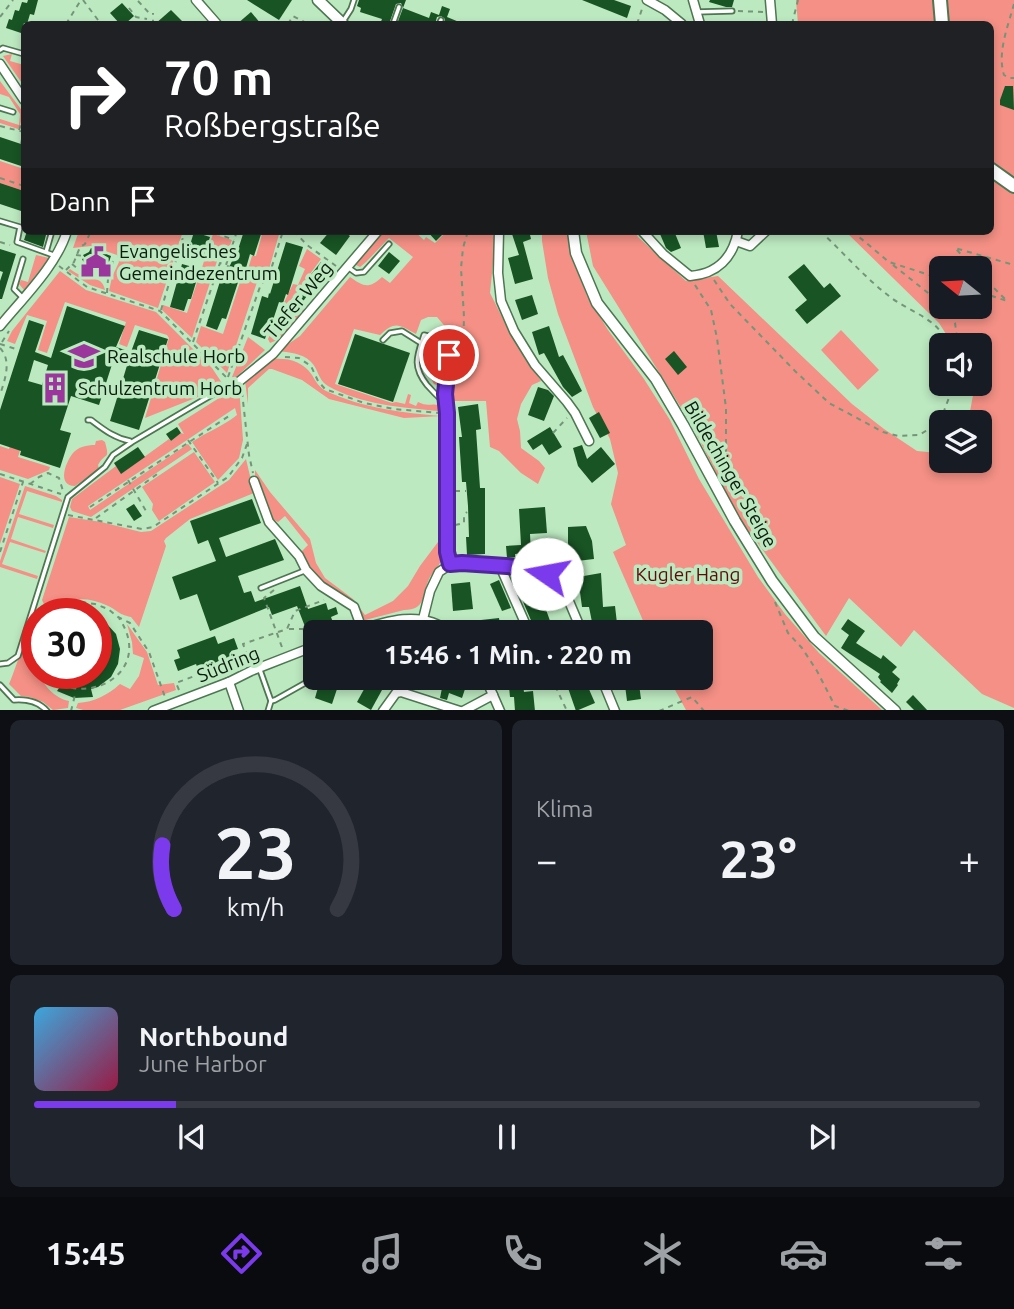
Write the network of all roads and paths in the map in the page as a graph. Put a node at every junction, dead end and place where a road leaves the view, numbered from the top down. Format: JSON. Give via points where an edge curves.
{"nodes":[{"id":1,"x":13,"y":0,"type":"edge"},
{"id":2,"x":82,"y":0,"type":"edge"},
{"id":3,"x":195,"y":0,"type":"edge"},
{"id":4,"x":318,"y":0,"type":"edge"},
{"id":5,"x":354,"y":0,"type":"edge"},
{"id":6,"x":693,"y":0,"type":"edge"},
{"id":7,"x":770,"y":0,"type":"edge"},
{"id":8,"x":798,"y":0,"type":"edge"},
{"id":9,"x":940,"y":0,"type":"edge"},
{"id":10,"x":138,"y":1,"type":"edge"},
{"id":11,"x":645,"y":3,"type":"edge"},
{"id":12,"x":1014,"y":4,"type":"edge"},
{"id":13,"x":399,"y":7,"type":"dead end"},
{"id":14,"x":129,"y":8,"type":"dead end"},
{"id":15,"x":732,"y":11,"type":"joint"},
{"id":16,"x":696,"y":12,"type":"junction"},
{"id":17,"x":772,"y":12,"type":"junction"},
{"id":18,"x":0,"y":16,"type":"edge"},
{"id":19,"x":147,"y":19,"type":"dead end"},
{"id":20,"x":68,"y":21,"type":"edge"},
{"id":21,"x":99,"y":21,"type":"edge"},
{"id":22,"x":152,"y":21,"type":"edge"},
{"id":23,"x":214,"y":21,"type":"edge"},
{"id":24,"x":339,"y":21,"type":"edge"},
{"id":25,"x":344,"y":21,"type":"edge"},
{"id":26,"x":394,"y":21,"type":"edge"},
{"id":27,"x":639,"y":21,"type":"edge"},
{"id":28,"x":678,"y":21,"type":"edge"},
{"id":29,"x":698,"y":21,"type":"edge"},
{"id":30,"x":772,"y":21,"type":"edge"},
{"id":31,"x":793,"y":21,"type":"edge"},
{"id":32,"x":942,"y":21,"type":"edge"},
{"id":33,"x":0,"y":50,"type":"edge"},
{"id":34,"x":21,"y":53,"type":"edge"},
{"id":35,"x":0,"y":64,"type":"edge"},
{"id":36,"x":1014,"y":78,"type":"edge"},
{"id":37,"x":21,"y":96,"type":"edge"},
{"id":38,"x":0,"y":108,"type":"edge"},
{"id":39,"x":13,"y":113,"type":"dead end"},
{"id":40,"x":21,"y":125,"type":"edge"},
{"id":41,"x":0,"y":126,"type":"edge"},
{"id":42,"x":19,"y":131,"type":"joint"},
{"id":43,"x":994,"y":172,"type":"edge"},
{"id":44,"x":0,"y":178,"type":"edge"},
{"id":45,"x":21,"y":185,"type":"edge"},
{"id":46,"x":1014,"y":186,"type":"edge"},
{"id":47,"x":0,"y":221,"type":"edge"},
{"id":48,"x":51,"y":235,"type":"edge"},
{"id":49,"x":66,"y":235,"type":"edge"},
{"id":50,"x":89,"y":235,"type":"edge"},
{"id":51,"x":184,"y":235,"type":"edge"},
{"id":52,"x":221,"y":235,"type":"edge"},
{"id":53,"x":236,"y":235,"type":"edge"},
{"id":54,"x":283,"y":235,"type":"edge"},
{"id":55,"x":298,"y":235,"type":"edge"},
{"id":56,"x":375,"y":235,"type":"edge"},
{"id":57,"x":467,"y":235,"type":"edge"},
{"id":58,"x":499,"y":235,"type":"edge"},
{"id":59,"x":574,"y":235,"type":"edge"},
{"id":60,"x":646,"y":235,"type":"edge"},
{"id":61,"x":762,"y":235,"type":"edge"},
{"id":62,"x":824,"y":235,"type":"edge"},
{"id":63,"x":857,"y":235,"type":"edge"},
{"id":64,"x":737,"y":236,"type":"edge"},
{"id":65,"x":234,"y":240,"type":"junction"},
{"id":66,"x":389,"y":244,"type":"dead end"},
{"id":67,"x":46,"y":252,"type":"junction"},
{"id":68,"x":76,"y":255,"type":"junction"},
{"id":69,"x":84,"y":256,"type":"dead end"},
{"id":70,"x":963,"y":256,"type":"edge"},
{"id":71,"x":983,"y":256,"type":"edge"},
{"id":72,"x":55,"y":258,"type":"junction"},
{"id":73,"x":23,"y":259,"type":"dead end"},
{"id":74,"x":992,"y":259,"type":"edge"},
{"id":75,"x":113,"y":261,"type":"dead end"},
{"id":76,"x":889,"y":262,"type":"junction"},
{"id":77,"x":72,"y":264,"type":"junction"},
{"id":78,"x":226,"y":265,"type":"junction"},
{"id":79,"x":1014,"y":265,"type":"edge"},
{"id":80,"x":345,"y":269,"type":"junction"},
{"id":81,"x":65,"y":271,"type":"junction"},
{"id":82,"x":683,"y":271,"type":"junction"},
{"id":83,"x":93,"y":272,"type":"dead end"},
{"id":84,"x":704,"y":275,"type":"junction"},
{"id":85,"x":929,"y":275,"type":"edge"},
{"id":86,"x":96,"y":277,"type":"junction"},
{"id":87,"x":108,"y":279,"type":"junction"},
{"id":88,"x":268,"y":279,"type":"junction"},
{"id":89,"x":992,"y":286,"type":"edge"},
{"id":90,"x":107,"y":294,"type":"junction"},
{"id":91,"x":929,"y":294,"type":"edge"},
{"id":92,"x":992,"y":296,"type":"edge"},
{"id":93,"x":23,"y":298,"type":"junction"},
{"id":94,"x":160,"y":311,"type":"junction"},
{"id":95,"x":0,"y":326,"type":"edge"},
{"id":96,"x":942,"y":333,"type":"edge"},
{"id":97,"x":383,"y":340,"type":"dead end"},
{"id":98,"x":193,"y":343,"type":"junction"},
{"id":99,"x":421,"y":343,"type":"junction"},
{"id":100,"x":0,"y":346,"type":"edge"},
{"id":101,"x":16,"y":349,"type":"dead end"},
{"id":102,"x":273,"y":354,"type":"junction"},
{"id":103,"x":449,"y":355,"type":"joint"},
{"id":104,"x":456,"y":377,"type":"dead end"},
{"id":105,"x":228,"y":378,"type":"junction"},
{"id":106,"x":236,"y":384,"type":"junction"},
{"id":107,"x":0,"y":395,"type":"edge"},
{"id":108,"x":949,"y":396,"type":"edge"},
{"id":109,"x":446,"y":402,"type":"junction"},
{"id":110,"x":447,"y":413,"type":"junction"},
{"id":111,"x":575,"y":413,"type":"junction"},
{"id":112,"x":229,"y":416,"type":"dead end"},
{"id":113,"x":88,"y":420,"type":"dead end"},
{"id":114,"x":553,"y":433,"type":"dead end"},
{"id":115,"x":189,"y":441,"type":"junction"},
{"id":116,"x":589,"y":441,"type":"dead end"},
{"id":117,"x":132,"y":442,"type":"junction"},
{"id":118,"x":247,"y":442,"type":"junction"},
{"id":119,"x":160,"y":472,"type":"dead end"},
{"id":120,"x":0,"y":474,"type":"edge"},
{"id":121,"x":728,"y":474,"type":"dead end"},
{"id":122,"x":128,"y":481,"type":"junction"},
{"id":123,"x":254,"y":481,"type":"joint"},
{"id":124,"x":23,"y":482,"type":"junction"},
{"id":125,"x":30,"y":484,"type":"junction"},
{"id":126,"x":218,"y":484,"type":"junction"},
{"id":127,"x":134,"y":491,"type":"junction"},
{"id":128,"x":68,"y":497,"type":"junction"},
{"id":129,"x":90,"y":507,"type":"dead end"},
{"id":130,"x":146,"y":511,"type":"dead end"},
{"id":131,"x":467,"y":512,"type":"dead end"},
{"id":132,"x":64,"y":514,"type":"junction"},
{"id":133,"x":96,"y":519,"type":"junction"},
{"id":134,"x":447,"y":525,"type":"junction"},
{"id":135,"x":0,"y":552,"type":"edge"},
{"id":136,"x":450,"y":564,"type":"junction"},
{"id":137,"x":500,"y":566,"type":"junction"},
{"id":138,"x":306,"y":570,"type":"junction"},
{"id":139,"x":272,"y":584,"type":"junction"},
{"id":140,"x":261,"y":588,"type":"dead end"},
{"id":141,"x":333,"y":593,"type":"junction"},
{"id":142,"x":37,"y":598,"type":"edge"},
{"id":143,"x":774,"y":600,"type":"dead end"},
{"id":144,"x":112,"y":612,"type":"edge"},
{"id":145,"x":118,"y":617,"type":"junction"},
{"id":146,"x":423,"y":619,"type":"junction"},
{"id":147,"x":356,"y":620,"type":"edge"},
{"id":148,"x":393,"y":620,"type":"edge"},
{"id":149,"x":426,"y":620,"type":"edge"},
{"id":150,"x":524,"y":620,"type":"edge"},
{"id":151,"x":577,"y":620,"type":"edge"},
{"id":152,"x":287,"y":629,"type":"junction"},
{"id":153,"x":303,"y":629,"type":"edge"},
{"id":154,"x":276,"y":633,"type":"junction"},
{"id":155,"x":21,"y":646,"type":"edge"},
{"id":156,"x":303,"y":650,"type":"edge"},
{"id":157,"x":248,"y":656,"type":"junction"},
{"id":158,"x":285,"y":658,"type":"junction"},
{"id":159,"x":0,"y":664,"type":"edge"},
{"id":160,"x":255,"y":666,"type":"junction"},
{"id":161,"x":229,"y":682,"type":"junction"},
{"id":162,"x":303,"y":684,"type":"edge"},
{"id":163,"x":0,"y":685,"type":"edge"},
{"id":164,"x":112,"y":685,"type":"dead end"},
{"id":165,"x":491,"y":690,"type":"edge"},
{"id":166,"x":557,"y":690,"type":"edge"},
{"id":167,"x":607,"y":690,"type":"edge"},
{"id":168,"x":75,"y":694,"type":"dead end"},
{"id":169,"x":493,"y":695,"type":"junction"},
{"id":170,"x":182,"y":700,"type":"junction"},
{"id":171,"x":271,"y":701,"type":"junction"},
{"id":172,"x":167,"y":705,"type":"junction"},
{"id":173,"x":72,"y":709,"type":"edge"},
{"id":174,"x":47,"y":710,"type":"edge"},
{"id":175,"x":66,"y":710,"type":"edge"},
{"id":176,"x":153,"y":710,"type":"edge"},
{"id":177,"x":239,"y":710,"type":"edge"},
{"id":178,"x":268,"y":710,"type":"edge"},
{"id":179,"x":383,"y":710,"type":"edge"},
{"id":180,"x":462,"y":710,"type":"edge"},
{"id":181,"x":500,"y":710,"type":"edge"},
{"id":182,"x":567,"y":710,"type":"edge"},
{"id":183,"x":615,"y":710,"type":"edge"},
{"id":184,"x":659,"y":710,"type":"edge"},
{"id":185,"x":704,"y":710,"type":"edge"},
{"id":186,"x":849,"y":710,"type":"edge"},
{"id":187,"x":895,"y":710,"type":"edge"}],
"edges":[{"from":1,"to":18,"type":"path"},
{"from":2,"to":20,"type":"path"},
{"from":2,"to":21,"type":"path"},
{"from":3,"to":23,"type":"street"},
{"from":4,"to":24,"type":"street"},
{"from":5,"to":25,"type":"lane"},
{"from":6,"to":16,"type":"street"},
{"from":7,"to":17,"type":"street"},
{"from":8,"to":31,"type":"path"},
{"from":9,"to":32,"type":"main road"},
{"from":10,"to":22,"type":"path","via":[[152,14]]},
{"from":11,"to":27,"type":"path"},
{"from":11,"to":28,"type":"street"},
{"from":12,"to":36,"type":"path","via":[[1001,64],[1004,75]]},
{"from":13,"to":26,"type":"lane"},
{"from":14,"to":19,"type":"path","via":[[136,17]]},
{"from":15,"to":16,"type":"lane"},
{"from":15,"to":17,"type":"path"},
{"from":16,"to":29,"type":"street"},
{"from":17,"to":30,"type":"street"},
{"from":33,"to":34,"type":"lane"},
{"from":35,"to":37,"type":"street"},
{"from":38,"to":39,"type":"lane"},
{"from":40,"to":42,"type":"path"},
{"from":41,"to":42,"type":"path"},
{"from":43,"to":46,"type":"main road"},
{"from":44,"to":45,"type":"path"},
{"from":47,"to":67,"type":"lane","via":[[20,227],[17,242]]},
{"from":48,"to":67,"type":"lane"},
{"from":49,"to":72,"type":"street"},
{"from":50,"to":68,"type":"path"},
{"from":51,"to":94,"type":"path"},
{"from":52,"to":65,"type":"path"},
{"from":53,"to":65,"type":"path"},
{"from":54,"to":88,"type":"path"},
{"from":55,"to":80,"type":"path"},
{"from":56,"to":80,"type":"street","name":"Tiefer Weg"},
{"from":57,"to":104,"type":"path","via":[[461,268],[463,353]]},
{"from":58,"to":111,"type":"street","via":[[501,301],[535,365]]},
{"from":59,"to":187,"type":"street","name":"Bildechinger Steige","via":[[576,253],[597,303],[656,379],[772,581],[814,637]]},
{"from":60,"to":82,"type":"street"},
{"from":61,"to":64,"type":"street","via":[[750,246]]},
{"from":62,"to":96,"type":"path","via":[[890,297]]},
{"from":63,"to":76,"type":"path"},
{"from":64,"to":84,"type":"street","via":[[730,256]]},
{"from":65,"to":78,"type":"path"},
{"from":66,"to":80,"type":"lane","via":[[364,272]]},
{"from":67,"to":72,"type":"lane"},
{"from":68,"to":69,"type":"path"},
{"from":68,"to":77,"type":"path"},
{"from":70,"to":71,"type":"path","via":[[955,248]]},
{"from":72,"to":81,"type":"path"},
{"from":72,"to":93,"type":"street"},
{"from":73,"to":93,"type":"lane","via":[[14,289]]},
{"from":74,"to":79,"type":"path"},
{"from":75,"to":87,"type":"path"},
{"from":76,"to":85,"type":"path"},
{"from":76,"to":91,"type":"path"},
{"from":77,"to":81,"type":"path"},
{"from":77,"to":86,"type":"path"},
{"from":78,"to":88,"type":"path"},
{"from":78,"to":98,"type":"path","via":[[220,263]]},
{"from":80,"to":102,"type":"street","name":"Tiefer Weg"},
{"from":81,"to":90,"type":"path"},
{"from":82,"to":84,"type":"street","via":[[690,276]]},
{"from":82,"to":121,"type":"path","via":[[713,316],[726,408]]},
{"from":83,"to":86,"type":"path"},
{"from":84,"to":108,"type":"path","via":[[829,403],[883,432],[919,435],[934,426]]},
{"from":86,"to":87,"type":"path"},
{"from":87,"to":90,"type":"path"},
{"from":88,"to":105,"type":"path","via":[[261,284]]},
{"from":89,"to":92,"type":"path","via":[[1007,301]]},
{"from":90,"to":94,"type":"path"},
{"from":93,"to":95,"type":"street"},
{"from":94,"to":98,"type":"path"},
{"from":97,"to":99,"type":"lane","via":[[402,331]]},
{"from":98,"to":105,"type":"path"},
{"from":99,"to":103,"type":"lane","via":[[424,335],[436,338],[447,344]]},
{"from":99,"to":109,"type":"lane","via":[[416,362],[422,379]]},
{"from":100,"to":101,"type":"path"},
{"from":100,"to":107,"type":"path","via":[[6,359]]},
{"from":102,"to":106,"type":"street","name":"Tiefer Weg"},
{"from":102,"to":110,"type":"path","via":[[299,358],[311,366],[326,389],[364,402],[394,410]]},
{"from":103,"to":109,"type":"street"},
{"from":105,"to":106,"type":"path"},
{"from":106,"to":117,"type":"lane"},
{"from":106,"to":118,"type":"path","via":[[243,393]]},
{"from":109,"to":110,"type":"street"},
{"from":110,"to":134,"type":"street"},
{"from":111,"to":114,"type":"path"},
{"from":111,"to":116,"type":"street"},
{"from":112,"to":115,"type":"path"},
{"from":113,"to":117,"type":"lane"},
{"from":115,"to":122,"type":"path"},
{"from":115,"to":126,"type":"path"},
{"from":117,"to":128,"type":"lane"},
{"from":118,"to":123,"type":"path"},
{"from":118,"to":126,"type":"path","via":[[242,458]]},
{"from":119,"to":127,"type":"path"},
{"from":120,"to":124,"type":"path"},
{"from":122,"to":127,"type":"path"},
{"from":122,"to":129,"type":"path"},
{"from":123,"to":138,"type":"street","via":[[269,522]]},
{"from":124,"to":125,"type":"path"},
{"from":124,"to":135,"type":"path"},
{"from":125,"to":128,"type":"path"},
{"from":125,"to":128,"type":"path","via":[[48,473],[59,478]]},
{"from":126,"to":133,"type":"path","via":[[153,527]]},
{"from":127,"to":130,"type":"path"},
{"from":127,"to":133,"type":"path"},
{"from":128,"to":132,"type":"lane"},
{"from":131,"to":134,"type":"path","via":[[463,525]]},
{"from":132,"to":133,"type":"path"},
{"from":132,"to":142,"type":"lane"},
{"from":134,"to":136,"type":"street"},
{"from":136,"to":137,"type":"street"},
{"from":136,"to":146,"type":"street","via":[[439,572]]},
{"from":137,"to":150,"type":"street"},
{"from":137,"to":151,"type":"street","via":[[534,568],[560,580]]},
{"from":138,"to":139,"type":"lane"},
{"from":138,"to":141,"type":"street"},
{"from":139,"to":140,"type":"lane"},
{"from":139,"to":154,"type":"path","via":[[274,591],[264,597]]},
{"from":141,"to":147,"type":"street","via":[[354,607]]},
{"from":141,"to":152,"type":"path","via":[[295,611]]},
{"from":143,"to":186,"type":"path","via":[[788,633],[835,706]]},
{"from":144,"to":145,"type":"path"},
{"from":145,"to":164,"type":"path","via":[[130,653]]},
{"from":145,"to":172,"type":"path","via":[[130,624],[149,652]]},
{"from":146,"to":148,"type":"street"},
{"from":146,"to":149,"type":"street"},
{"from":152,"to":153,"type":"path"},
{"from":152,"to":154,"type":"path"},
{"from":154,"to":157,"type":"path","via":[[243,643]]},
{"from":154,"to":158,"type":"path"},
{"from":155,"to":159,"type":"lane","via":[[18,656]]},
{"from":156,"to":158,"type":"street","name":"Südring"},
{"from":157,"to":160,"type":"path"},
{"from":157,"to":170,"type":"path","via":[[176,683]]},
{"from":158,"to":160,"type":"street","name":"Südring"},
{"from":160,"to":161,"type":"street","name":"Südring"},
{"from":160,"to":171,"type":"lane"},
{"from":161,"to":170,"type":"street","name":"Südring"},
{"from":161,"to":177,"type":"street"},
{"from":162,"to":171,"type":"lane"},
{"from":163,"to":174,"type":"lane","via":[[14,700],[24,699]]},
{"from":165,"to":169,"type":"street"},
{"from":166,"to":182,"type":"path"},
{"from":167,"to":183,"type":"street"},
{"from":168,"to":173,"type":"path"},
{"from":169,"to":180,"type":"street"},
{"from":169,"to":181,"type":"street"},
{"from":170,"to":172,"type":"street","name":"Südring"},
{"from":171,"to":178,"type":"lane"},
{"from":172,"to":176,"type":"street","name":"Südring"},
{"from":173,"to":175,"type":"path"},
{"from":179,"to":180,"type":"street","via":[[401,692]]},
{"from":184,"to":185,"type":"path","via":[[692,697]]}]}
